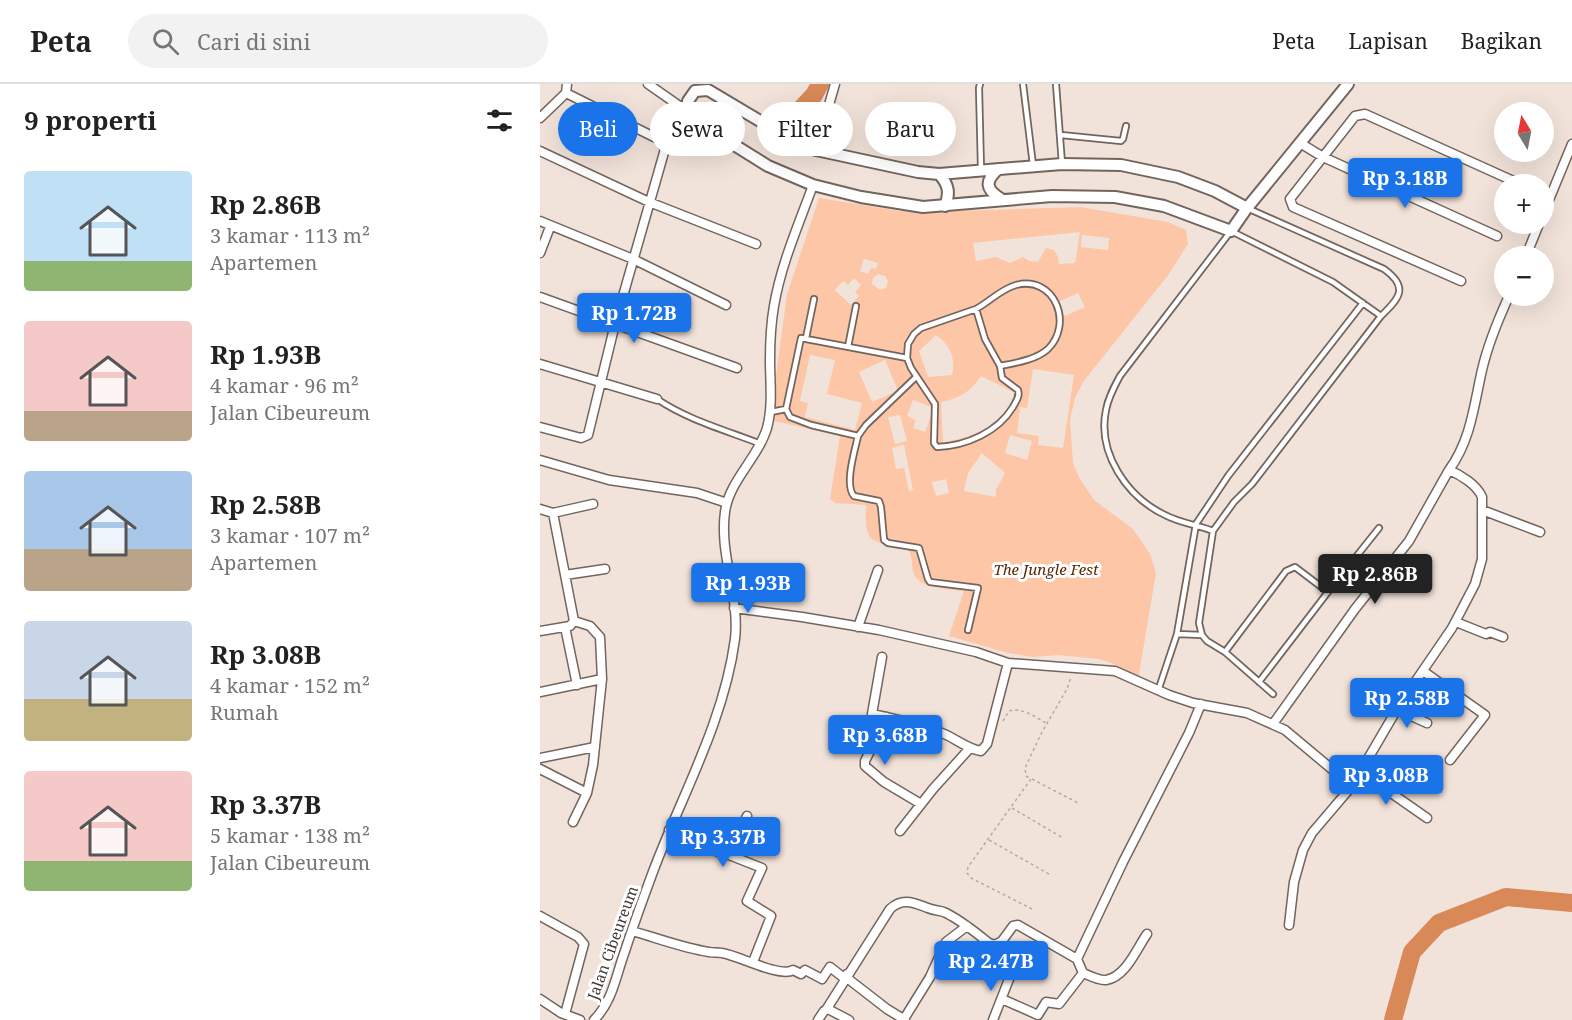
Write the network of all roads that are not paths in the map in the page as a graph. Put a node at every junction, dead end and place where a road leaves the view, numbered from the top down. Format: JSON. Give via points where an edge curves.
{"nodes":[{"id":1,"x":648,"y":84,"type":"edge"},
{"id":2,"x":835,"y":84,"type":"edge"},
{"id":3,"x":980,"y":84,"type":"edge"},
{"id":4,"x":1023,"y":84,"type":"edge"},
{"id":5,"x":1056,"y":84,"type":"edge"},
{"id":6,"x":1348,"y":84,"type":"edge"},
{"id":7,"x":567,"y":89,"type":"edge"},
{"id":8,"x":691,"y":96,"type":"junction"},
{"id":9,"x":667,"y":98,"type":"junction"},
{"id":10,"x":673,"y":102,"type":"edge"},
{"id":11,"x":690,"y":102,"type":"edge"},
{"id":12,"x":830,"y":102,"type":"edge"},
{"id":13,"x":541,"y":115,"type":"edge"},
{"id":14,"x":757,"y":119,"type":"edge"},
{"id":15,"x":1126,"y":126,"type":"dead end"},
{"id":16,"x":1060,"y":135,"type":"junction"},
{"id":17,"x":1300,"y":143,"type":"junction"},
{"id":18,"x":1572,"y":144,"type":"edge"},
{"id":19,"x":540,"y":151,"type":"edge"},
{"id":20,"x":745,"y":152,"type":"edge"},
{"id":21,"x":844,"y":156,"type":"edge"},
{"id":22,"x":1323,"y":157,"type":"junction"},
{"id":23,"x":1062,"y":164,"type":"junction"},
{"id":24,"x":1034,"y":166,"type":"junction"},
{"id":25,"x":998,"y":169,"type":"junction"},
{"id":26,"x":981,"y":171,"type":"junction"},
{"id":27,"x":939,"y":174,"type":"junction"},
{"id":28,"x":1498,"y":174,"type":"edge"},
{"id":29,"x":813,"y":185,"type":"junction"},
{"id":30,"x":1554,"y":188,"type":"edge"},
{"id":31,"x":1001,"y":199,"type":"junction"},
{"id":32,"x":649,"y":202,"type":"junction"},
{"id":33,"x":945,"y":206,"type":"junction"},
{"id":34,"x":1247,"y":208,"type":"junction"},
{"id":35,"x":540,"y":221,"type":"edge"},
{"id":36,"x":550,"y":227,"type":"junction"},
{"id":37,"x":1231,"y":231,"type":"junction"},
{"id":38,"x":1497,"y":236,"type":"dead end"},
{"id":39,"x":756,"y":244,"type":"dead end"},
{"id":40,"x":540,"y":253,"type":"edge"},
{"id":41,"x":633,"y":259,"type":"junction"},
{"id":42,"x":1461,"y":281,"type":"dead end"},
{"id":43,"x":540,"y":297,"type":"edge"},
{"id":44,"x":814,"y":299,"type":"dead end"},
{"id":45,"x":1363,"y":303,"type":"junction"},
{"id":46,"x":726,"y":305,"type":"dead end"},
{"id":47,"x":856,"y":306,"type":"dead end"},
{"id":48,"x":1505,"y":306,"type":"edge"},
{"id":49,"x":976,"y":309,"type":"junction"},
{"id":50,"x":1381,"y":316,"type":"junction"},
{"id":51,"x":615,"y":324,"type":"junction"},
{"id":52,"x":806,"y":338,"type":"junction"},
{"id":53,"x":848,"y":347,"type":"junction"},
{"id":54,"x":907,"y":358,"type":"junction"},
{"id":55,"x":540,"y":364,"type":"edge"},
{"id":56,"x":1000,"y":366,"type":"junction"},
{"id":57,"x":737,"y":368,"type":"dead end"},
{"id":58,"x":916,"y":377,"type":"junction"},
{"id":59,"x":601,"y":382,"type":"junction"},
{"id":60,"x":657,"y":399,"type":"joint"},
{"id":61,"x":786,"y":409,"type":"junction"},
{"id":62,"x":771,"y":412,"type":"junction"},
{"id":63,"x":540,"y":427,"type":"edge"},
{"id":64,"x":858,"y":436,"type":"junction"},
{"id":65,"x":761,"y":444,"type":"junction"},
{"id":66,"x":540,"y":460,"type":"edge"},
{"id":67,"x":1449,"y":470,"type":"junction"},
{"id":68,"x":593,"y":504,"type":"dead end"},
{"id":69,"x":727,"y":504,"type":"junction"},
{"id":70,"x":540,"y":509,"type":"edge"},
{"id":71,"x":1482,"y":510,"type":"junction"},
{"id":72,"x":553,"y":513,"type":"junction"},
{"id":73,"x":1196,"y":524,"type":"junction"},
{"id":74,"x":1379,"y":528,"type":"dead end"},
{"id":75,"x":1214,"y":531,"type":"junction"},
{"id":76,"x":1540,"y":532,"type":"dead end"},
{"id":77,"x":605,"y":569,"type":"dead end"},
{"id":78,"x":878,"y":570,"type":"dead end"},
{"id":79,"x":565,"y":575,"type":"junction"},
{"id":80,"x":1328,"y":592,"type":"junction"},
{"id":81,"x":734,"y":608,"type":"junction"},
{"id":82,"x":574,"y":621,"type":"junction"},
{"id":83,"x":1456,"y":622,"type":"junction"},
{"id":84,"x":565,"y":627,"type":"junction"},
{"id":85,"x":858,"y":627,"type":"junction"},
{"id":86,"x":968,"y":630,"type":"dead end"},
{"id":87,"x":540,"y":631,"type":"edge"},
{"id":88,"x":1177,"y":634,"type":"junction"},
{"id":89,"x":1202,"y":635,"type":"junction"},
{"id":90,"x":1503,"y":637,"type":"dead end"},
{"id":91,"x":1225,"y":652,"type":"junction"},
{"id":92,"x":882,"y":657,"type":"dead end"},
{"id":93,"x":1008,"y":663,"type":"junction"},
{"id":94,"x":1423,"y":671,"type":"junction"},
{"id":95,"x":602,"y":679,"type":"junction"},
{"id":96,"x":1259,"y":682,"type":"junction"},
{"id":97,"x":577,"y":685,"type":"junction"},
{"id":98,"x":1158,"y":691,"type":"junction"},
{"id":99,"x":540,"y":692,"type":"edge"},
{"id":100,"x":1274,"y":694,"type":"dead end"},
{"id":101,"x":1201,"y":704,"type":"junction"},
{"id":102,"x":1398,"y":710,"type":"junction"},
{"id":103,"x":887,"y":717,"type":"junction"},
{"id":104,"x":1427,"y":723,"type":"dead end"},
{"id":105,"x":1273,"y":724,"type":"junction"},
{"id":106,"x":595,"y":747,"type":"junction"},
{"id":107,"x":970,"y":748,"type":"junction"},
{"id":108,"x":540,"y":758,"type":"edge"},
{"id":109,"x":1450,"y":760,"type":"dead end"},
{"id":110,"x":540,"y":770,"type":"edge"},
{"id":111,"x":1360,"y":772,"type":"junction"},
{"id":112,"x":1352,"y":786,"type":"junction"},
{"id":113,"x":587,"y":793,"type":"junction"},
{"id":114,"x":921,"y":804,"type":"junction"},
{"id":115,"x":747,"y":816,"type":"dead end"},
{"id":116,"x":1426,"y":818,"type":"dead end"},
{"id":117,"x":573,"y":822,"type":"dead end"},
{"id":118,"x":669,"y":830,"type":"junction"},
{"id":119,"x":900,"y":831,"type":"dead end"},
{"id":120,"x":729,"y":855,"type":"junction"},
{"id":121,"x":540,"y":916,"type":"edge"},
{"id":122,"x":1289,"y":925,"type":"dead end"},
{"id":123,"x":967,"y":926,"type":"junction"},
{"id":124,"x":632,"y":931,"type":"junction"},
{"id":125,"x":1147,"y":934,"type":"dead end"},
{"id":126,"x":866,"y":946,"type":"junction"},
{"id":127,"x":1077,"y":959,"type":"junction"},
{"id":128,"x":753,"y":962,"type":"junction"},
{"id":129,"x":1083,"y":973,"type":"junction"},
{"id":130,"x":1011,"y":974,"type":"dead end"},
{"id":131,"x":848,"y":978,"type":"junction"},
{"id":132,"x":540,"y":999,"type":"edge"},
{"id":133,"x":1002,"y":999,"type":"junction"},
{"id":134,"x":826,"y":1010,"type":"junction"},
{"id":135,"x":565,"y":1014,"type":"junction"},
{"id":136,"x":580,"y":1020,"type":"edge"},
{"id":137,"x":594,"y":1020,"type":"edge"},
{"id":138,"x":818,"y":1020,"type":"edge"},
{"id":139,"x":849,"y":1020,"type":"edge"},
{"id":140,"x":905,"y":1020,"type":"edge"},
{"id":141,"x":993,"y":1020,"type":"edge"}],
"edges":[{"from":1,"to":9,"type":"street"},
{"from":2,"to":12,"type":"street"},
{"from":3,"to":26,"type":"lane"},
{"from":4,"to":24,"type":"lane"},
{"from":5,"to":16,"type":"lane"},
{"from":6,"to":17,"type":"street"},
{"from":7,"to":13,"type":"street"},
{"from":7,"to":32,"type":"street","via":[[665,146]]},
{"from":8,"to":9,"type":"street"},
{"from":8,"to":11,"type":"street"},
{"from":8,"to":14,"type":"street","via":[[701,90],[710,91]]},
{"from":9,"to":10,"type":"street"},
{"from":15,"to":16,"type":"lane","via":[[1121,141]]},
{"from":16,"to":23,"type":"lane"},
{"from":17,"to":22,"type":"street"},
{"from":17,"to":34,"type":"street"},
{"from":18,"to":30,"type":"street"},
{"from":19,"to":32,"type":"street"},
{"from":20,"to":29,"type":"street"},
{"from":21,"to":27,"type":"street"},
{"from":22,"to":28,"type":"street","via":[[1355,116],[1365,114]]},
{"from":22,"to":38,"type":"street"},
{"from":22,"to":42,"type":"street","via":[[1290,199],[1293,207]]},
{"from":23,"to":24,"type":"street"},
{"from":23,"to":34,"type":"street","via":[[1104,164],[1178,177]]},
{"from":24,"to":25,"type":"street"},
{"from":25,"to":26,"type":"street"},
{"from":25,"to":31,"type":"street","via":[[989,186]]},
{"from":26,"to":27,"type":"street"},
{"from":27,"to":33,"type":"street","via":[[947,184]]},
{"from":29,"to":33,"type":"street","via":[[905,205]]},
{"from":29,"to":62,"type":"street","name":"Jalan Cibeureum","via":[[774,305]]},
{"from":31,"to":33,"type":"street"},
{"from":31,"to":37,"type":"street","via":[[1115,196],[1164,206]]},
{"from":32,"to":39,"type":"street"},
{"from":32,"to":41,"type":"street"},
{"from":34,"to":37,"type":"street"},
{"from":34,"to":50,"type":"lane","via":[[1390,273],[1400,292]]},
{"from":35,"to":36,"type":"street"},
{"from":36,"to":40,"type":"street"},
{"from":36,"to":41,"type":"street"},
{"from":37,"to":45,"type":"lane","via":[[1333,282]]},
{"from":37,"to":73,"type":"lane","via":[[1120,376],[1105,416],[1104,433],[1112,459],[1133,492],[1166,516]]},
{"from":41,"to":46,"type":"street"},
{"from":41,"to":51,"type":"street"},
{"from":43,"to":51,"type":"street"},
{"from":44,"to":52,"type":"lane"},
{"from":45,"to":50,"type":"lane"},
{"from":45,"to":73,"type":"lane","via":[[1228,476]]},
{"from":47,"to":53,"type":"lane"},
{"from":48,"to":67,"type":"street","via":[[1489,342],[1470,429]]},
{"from":49,"to":54,"type":"lane","via":[[921,328],[908,344]]},
{"from":49,"to":56,"type":"lane","via":[[985,339]]},
{"from":49,"to":56,"type":"lane","via":[[1015,285],[1043,288],[1056,303],[1059,330],[1046,350]]},
{"from":50,"to":75,"type":"lane"},
{"from":51,"to":57,"type":"street"},
{"from":51,"to":59,"type":"street"},
{"from":52,"to":53,"type":"lane"},
{"from":52,"to":61,"type":"lane","via":[[800,341]]},
{"from":53,"to":54,"type":"lane"},
{"from":54,"to":58,"type":"lane"},
{"from":55,"to":59,"type":"street"},
{"from":56,"to":58,"type":"lane","via":[[1004,380],[1019,393],[1010,412],[979,437],[942,447],[934,443],[935,404]]},
{"from":58,"to":64,"type":"lane"},
{"from":59,"to":60,"type":"street"},
{"from":59,"to":63,"type":"street","via":[[586,437]]},
{"from":60,"to":65,"type":"lane","via":[[688,417]]},
{"from":61,"to":62,"type":"lane"},
{"from":61,"to":64,"type":"lane","via":[[788,416],[811,425]]},
{"from":62,"to":65,"type":"street","name":"Jalan Cibeureum"},
{"from":64,"to":86,"type":"lane","via":[[849,484],[851,493],[879,501],[884,540],[919,549],[929,580],[978,588]]},
{"from":65,"to":69,"type":"street","name":"Jalan Cibeureum"},
{"from":66,"to":69,"type":"street","via":[[609,480],[698,493]]},
{"from":67,"to":71,"type":"street","via":[[1479,491]]},
{"from":67,"to":105,"type":"street","via":[[1409,541]]},
{"from":68,"to":72,"type":"street"},
{"from":69,"to":81,"type":"street","name":"Jalan Cibeureum","via":[[724,542]]},
{"from":70,"to":72,"type":"street"},
{"from":71,"to":76,"type":"street"},
{"from":71,"to":83,"type":"street","via":[[1482,566]]},
{"from":72,"to":79,"type":"street"},
{"from":73,"to":75,"type":"lane"},
{"from":73,"to":88,"type":"lane"},
{"from":74,"to":80,"type":"lane"},
{"from":75,"to":89,"type":"lane","via":[[1199,623]]},
{"from":77,"to":79,"type":"street"},
{"from":78,"to":85,"type":"street"},
{"from":79,"to":82,"type":"street"},
{"from":80,"to":91,"type":"lane","via":[[1300,570],[1291,568],[1280,577]]},
{"from":80,"to":96,"type":"lane"},
{"from":81,"to":85,"type":"street"},
{"from":81,"to":118,"type":"street","name":"Jalan Cibeureum","via":[[730,668],[715,721]]},
{"from":82,"to":84,"type":"street","via":[[572,626]]},
{"from":82,"to":95,"type":"street","via":[[590,626],[600,637]]},
{"from":83,"to":90,"type":"street"},
{"from":83,"to":94,"type":"street"},
{"from":84,"to":87,"type":"street"},
{"from":84,"to":97,"type":"street"},
{"from":85,"to":93,"type":"street","via":[[957,647]]},
{"from":88,"to":89,"type":"lane"},
{"from":88,"to":98,"type":"lane"},
{"from":89,"to":91,"type":"lane"},
{"from":91,"to":96,"type":"lane"},
{"from":92,"to":103,"type":"street","via":[[872,714]]},
{"from":93,"to":98,"type":"street","via":[[1115,671]]},
{"from":93,"to":107,"type":"street","via":[[986,747],[981,751]]},
{"from":94,"to":102,"type":"street"},
{"from":94,"to":109,"type":"street","via":[[1485,715]]},
{"from":95,"to":97,"type":"street"},
{"from":95,"to":106,"type":"street"},
{"from":96,"to":100,"type":"lane"},
{"from":97,"to":99,"type":"street"},
{"from":98,"to":101,"type":"street"},
{"from":101,"to":105,"type":"street","via":[[1246,713]]},
{"from":101,"to":127,"type":"street"},
{"from":102,"to":104,"type":"street"},
{"from":102,"to":111,"type":"street"},
{"from":103,"to":107,"type":"street","via":[[913,722]]},
{"from":103,"to":114,"type":"street","via":[[864,766]]},
{"from":105,"to":112,"type":"street"},
{"from":106,"to":108,"type":"street"},
{"from":106,"to":113,"type":"street"},
{"from":107,"to":114,"type":"street"},
{"from":110,"to":113,"type":"street"},
{"from":111,"to":112,"type":"street"},
{"from":111,"to":116,"type":"street"},
{"from":112,"to":122,"type":"street","via":[[1312,833],[1303,850]]},
{"from":113,"to":117,"type":"street"},
{"from":114,"to":119,"type":"street"},
{"from":115,"to":120,"type":"street"},
{"from":118,"to":120,"type":"street"},
{"from":118,"to":124,"type":"street","name":"Jalan Cibeureum"},
{"from":120,"to":128,"type":"street","via":[[762,868],[747,901],[771,916]]},
{"from":121,"to":135,"type":"street","via":[[584,944]]},
{"from":123,"to":126,"type":"street","via":[[944,912],[915,902],[900,902],[890,909]]},
{"from":123,"to":127,"type":"street","via":[[995,945],[1018,925]]},
{"from":123,"to":140,"type":"street","via":[[946,942]]},
{"from":124,"to":128,"type":"street"},
{"from":124,"to":137,"type":"street","name":"Jalan Cibeureum","via":[[609,1001]]},
{"from":125,"to":129,"type":"street","via":[[1117,974],[1106,980]]},
{"from":126,"to":128,"type":"street","via":[[844,978],[830,967],[822,980],[806,970],[801,974],[794,970],[789,973]]},
{"from":126,"to":131,"type":"street"},
{"from":127,"to":129,"type":"street"},
{"from":129,"to":133,"type":"street","via":[[1059,1004],[1046,1002],[1038,1015]]},
{"from":130,"to":133,"type":"street"},
{"from":131,"to":134,"type":"street"},
{"from":131,"to":140,"type":"street"},
{"from":132,"to":135,"type":"street"},
{"from":133,"to":141,"type":"street"},
{"from":134,"to":138,"type":"street"},
{"from":134,"to":139,"type":"street"},
{"from":135,"to":136,"type":"street"}]}
